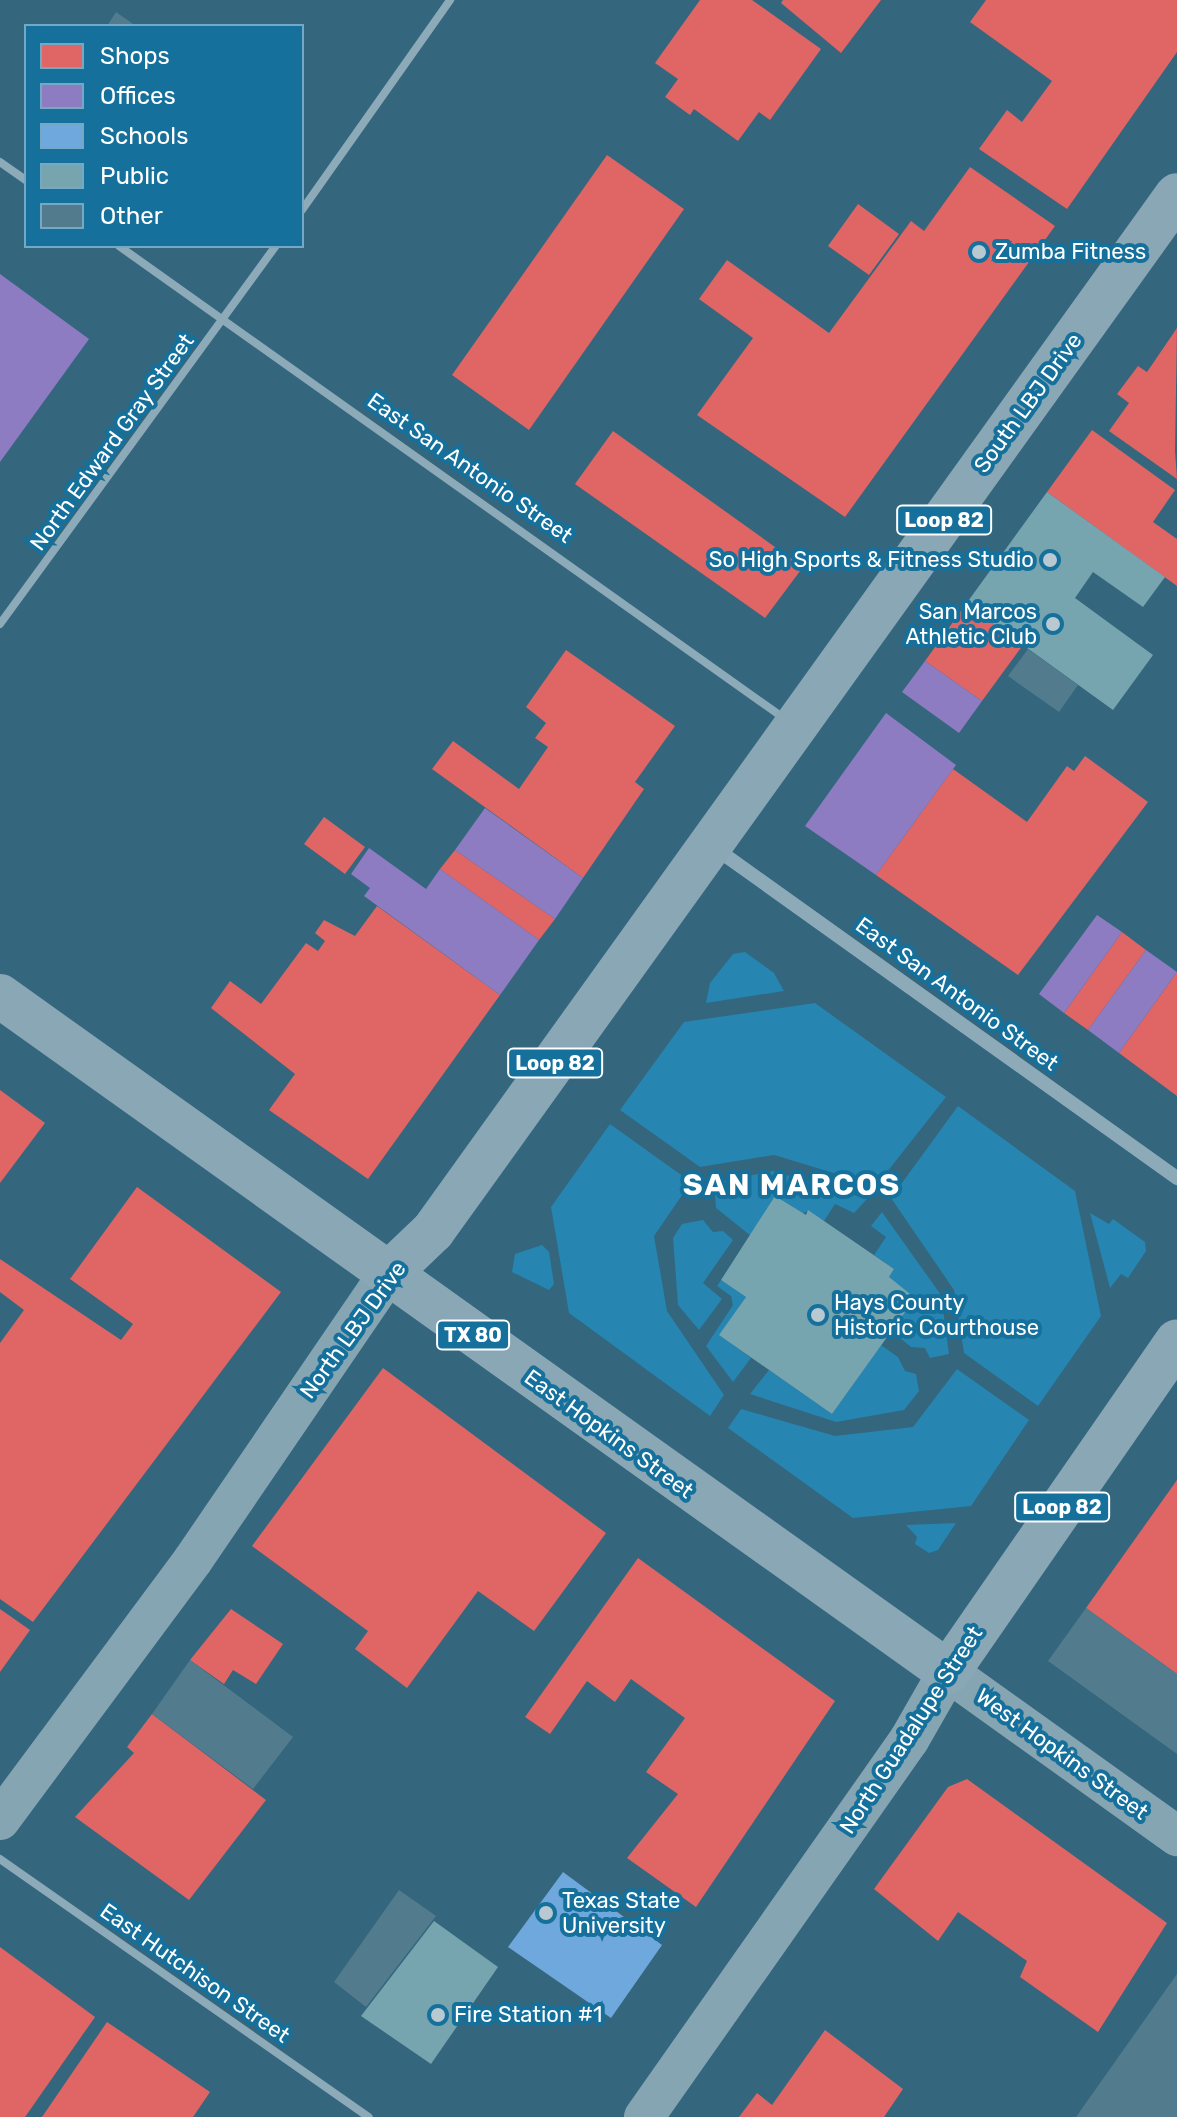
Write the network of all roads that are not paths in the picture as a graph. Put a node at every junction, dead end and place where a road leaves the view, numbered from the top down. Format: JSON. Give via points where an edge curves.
{"nodes":[{"id":1,"x":450,"y":0,"type":"edge"},
{"id":2,"x":0,"y":162,"type":"edge"},
{"id":3,"x":24,"y":179,"type":"edge"},
{"id":4,"x":1177,"y":195,"type":"edge"},
{"id":5,"x":304,"y":207,"type":"edge"},
{"id":6,"x":122,"y":248,"type":"edge"},
{"id":7,"x":275,"y":248,"type":"edge"},
{"id":8,"x":224,"y":320,"type":"junction"},
{"id":9,"x":0,"y":624,"type":"edge"},
{"id":10,"x":795,"y":727,"type":"junction"},
{"id":11,"x":712,"y":846,"type":"junction"},
{"id":12,"x":0,"y":996,"type":"edge"},
{"id":13,"x":1177,"y":1178,"type":"edge"},
{"id":14,"x":389,"y":1273,"type":"junction"},
{"id":15,"x":1177,"y":1341,"type":"edge"},
{"id":16,"x":948,"y":1672,"type":"junction"},
{"id":17,"x":0,"y":1820,"type":"edge"},
{"id":18,"x":1177,"y":1836,"type":"edge"},
{"id":19,"x":0,"y":1859,"type":"edge"},
{"id":20,"x":369,"y":2117,"type":"edge"},
{"id":21,"x":644,"y":2117,"type":"edge"}],
"edges":[{"from":1,"to":5,"type":"street"},
{"from":2,"to":3,"type":"street"},
{"from":4,"to":10,"type":"main road","name":"South LBJ Drive","number":"Loop 82"},
{"from":6,"to":8,"type":"street","name":"East San Antonio Street"},
{"from":7,"to":8,"type":"street","name":"North Edward Gray Street"},
{"from":8,"to":9,"type":"street","name":"North Edward Gray Street"},
{"from":8,"to":10,"type":"street","name":"East San Antonio Street"},
{"from":10,"to":11,"type":"main road","name":"South LBJ Drive","number":"Loop 82"},
{"from":11,"to":13,"type":"street","name":"East San Antonio Street"},
{"from":11,"to":14,"type":"main road","name":"North LBJ Drive","number":"Loop 82","via":[[433,1231]]},
{"from":12,"to":14,"type":"main road","name":"East Hopkins Street","number":"TX 80"},
{"from":14,"to":16,"type":"main road","name":"East Hopkins Street","number":"TX 80"},
{"from":14,"to":17,"type":"main road","name":"North LBJ Drive","number":"Loop 82","via":[[193,1560]]},
{"from":15,"to":16,"type":"main road","name":"North Guadalupe Street","number":"Loop 82"},
{"from":16,"to":18,"type":"main road","name":"West Hopkins Street"},
{"from":16,"to":21,"type":"main road","name":"North Guadalupe Street","number":"Loop 82","via":[[848,1828]]},
{"from":19,"to":20,"type":"street","name":"East Hutchison Street"}]}
